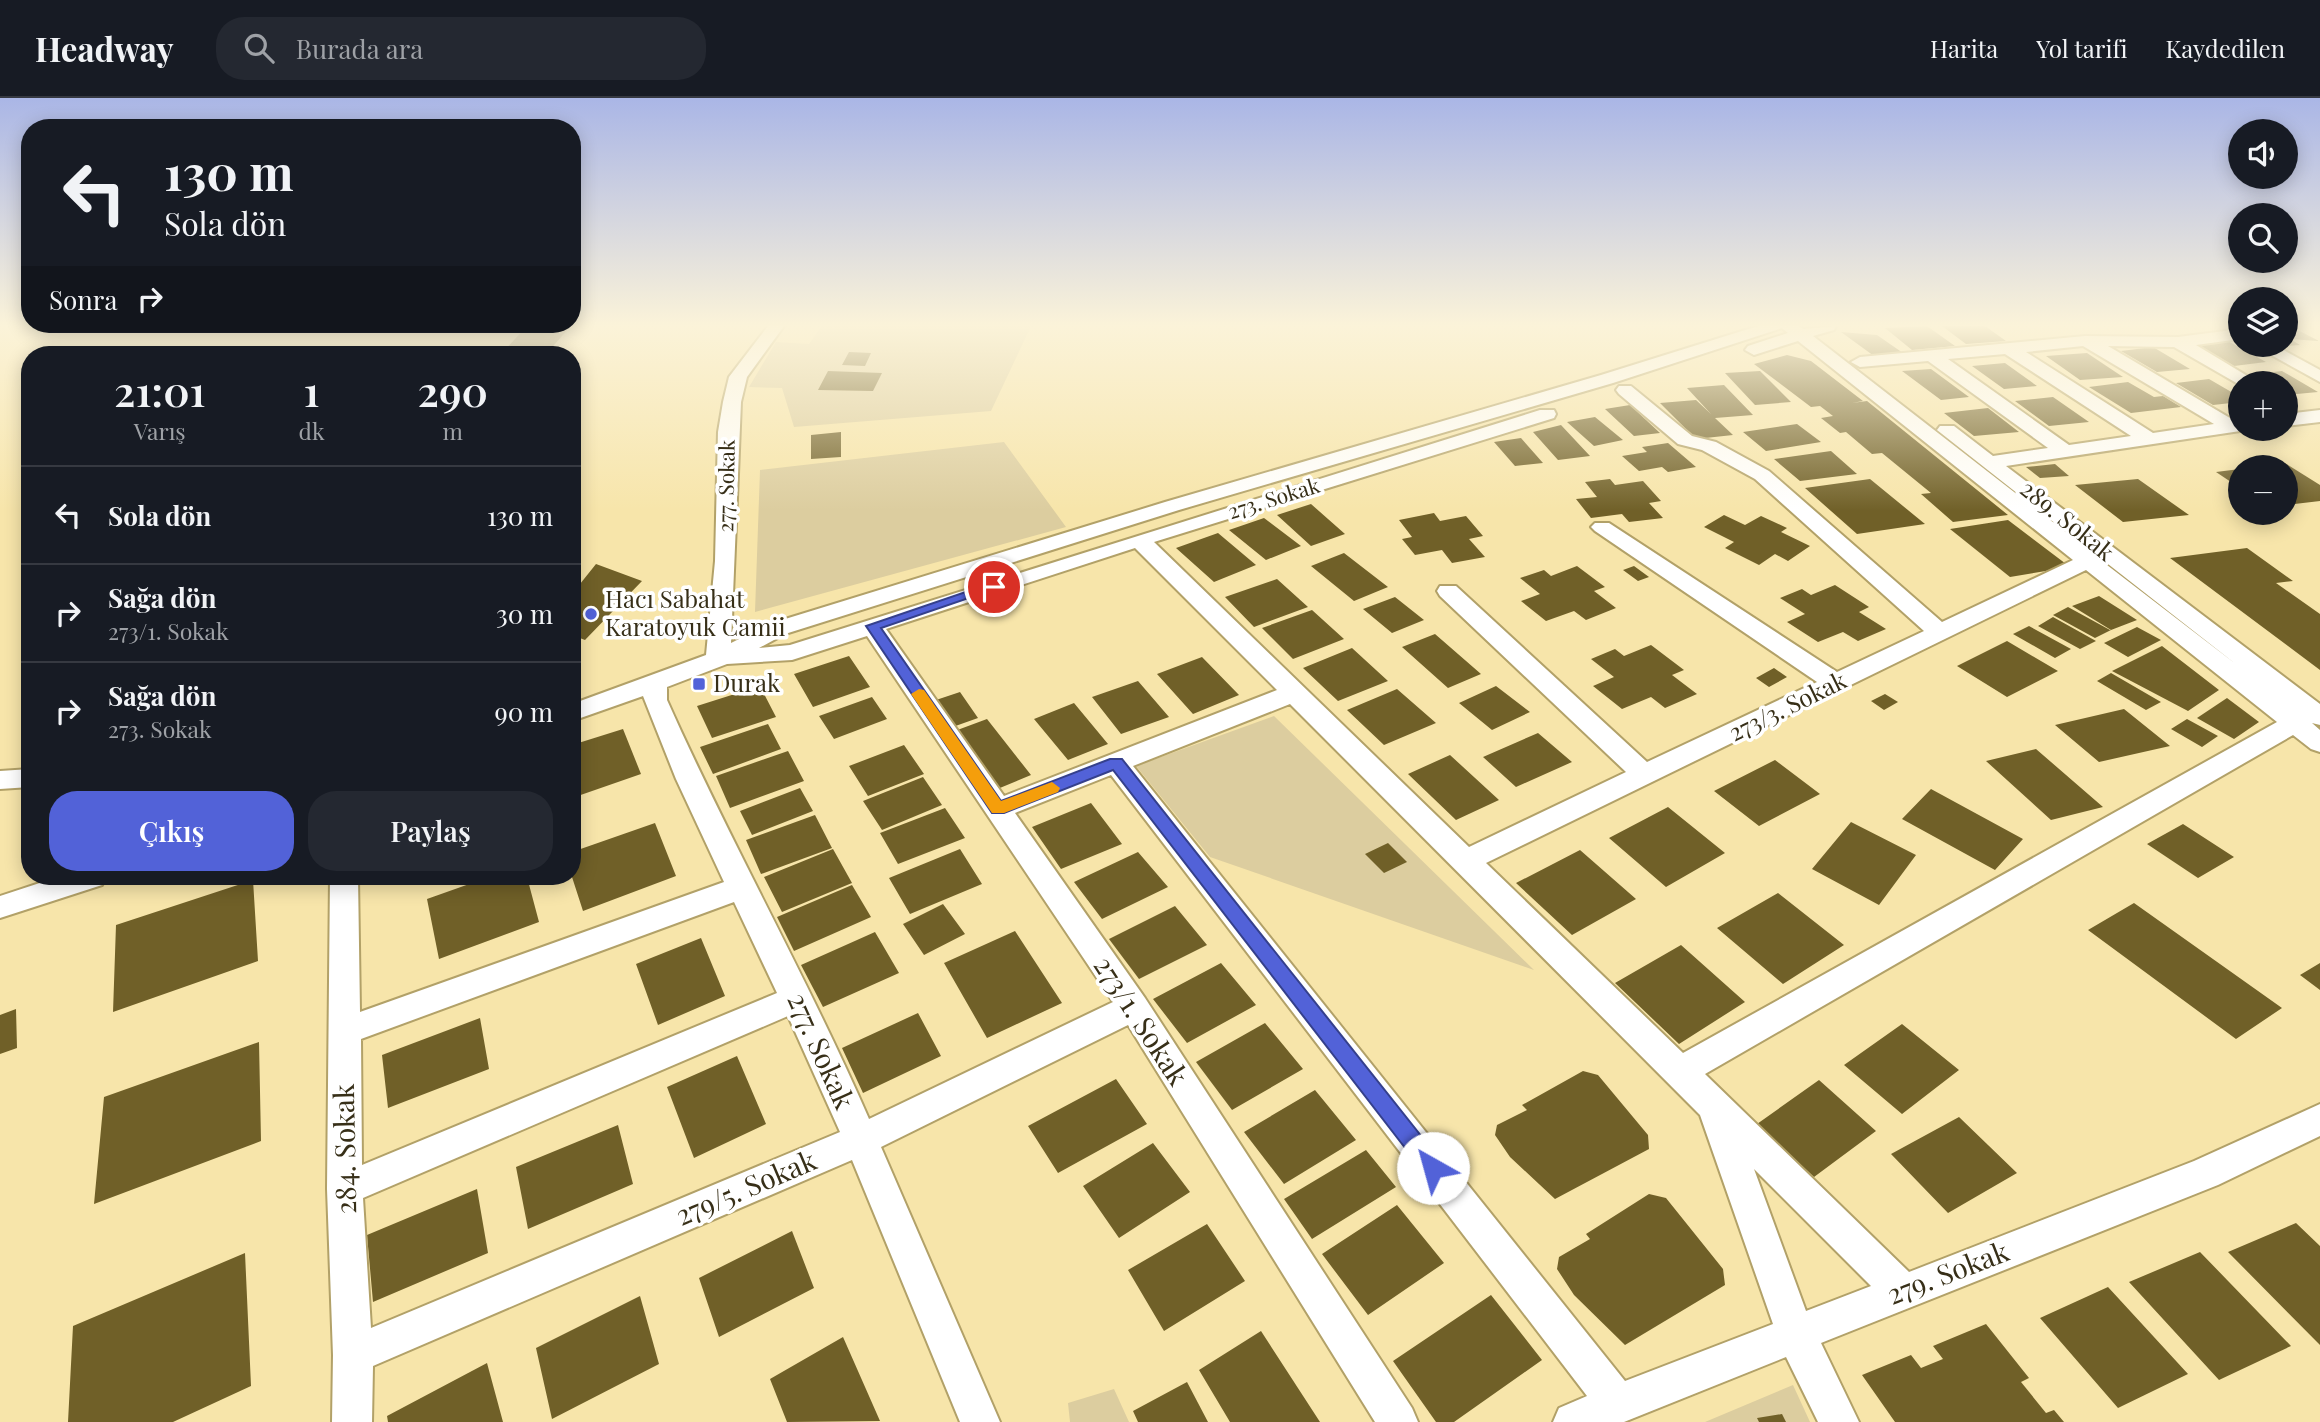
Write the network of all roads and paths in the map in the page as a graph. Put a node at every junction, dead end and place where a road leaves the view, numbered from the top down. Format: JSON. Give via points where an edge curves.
{"nodes":[{"id":1,"x":735,"y":388,"type":"edge"},
{"id":2,"x":1568,"y":388,"type":"edge"},
{"id":3,"x":1632,"y":388,"type":"edge"},
{"id":4,"x":1881,"y":388,"type":"edge"},
{"id":5,"x":1894,"y":388,"type":"edge"},
{"id":6,"x":1977,"y":388,"type":"edge"},
{"id":7,"x":2070,"y":388,"type":"edge"},
{"id":8,"x":2168,"y":388,"type":"edge"},
{"id":9,"x":1625,"y":390,"type":"junction"},
{"id":10,"x":2228,"y":421,"type":"edge"},
{"id":11,"x":2228,"y":427,"type":"edge"},
{"id":12,"x":2149,"y":439,"type":"junction"},
{"id":13,"x":2066,"y":452,"type":"junction"},
{"id":14,"x":1993,"y":462,"type":"junction"},
{"id":15,"x":1602,"y":527,"type":"dead end"},
{"id":16,"x":1139,"y":540,"type":"junction"},
{"id":17,"x":2112,"y":557,"type":"junction"},
{"id":18,"x":2086,"y":562,"type":"junction"},
{"id":19,"x":1447,"y":591,"type":"dead end"},
{"id":20,"x":873,"y":626,"type":"junction"},
{"id":21,"x":1940,"y":633,"type":"junction"},
{"id":22,"x":718,"y":659,"type":"junction"},
{"id":23,"x":1836,"y":683,"type":"junction"},
{"id":24,"x":640,"y":689,"type":"junction"},
{"id":25,"x":1294,"y":693,"type":"junction"},
{"id":26,"x":581,"y":704,"type":"edge"},
{"id":27,"x":581,"y":710,"type":"edge"},
{"id":28,"x":2307,"y":720,"type":"edge"},
{"id":29,"x":2320,"y":743,"type":"edge"},
{"id":30,"x":1116,"y":763,"type":"junction"},
{"id":31,"x":1644,"y":775,"type":"junction"},
{"id":32,"x":21,"y":779,"type":"edge"},
{"id":33,"x":0,"y":780,"type":"edge"},
{"id":34,"x":998,"y":809,"type":"junction"},
{"id":35,"x":1465,"y":861,"type":"junction"},
{"id":36,"x":67,"y":885,"type":"edge"},
{"id":37,"x":344,"y":885,"type":"edge"},
{"id":38,"x":742,"y":887,"type":"junction"},
{"id":39,"x":0,"y":907,"type":"edge"},
{"id":40,"x":798,"y":998,"type":"junction"},
{"id":41,"x":1134,"y":1007,"type":"junction"},
{"id":42,"x":344,"y":1031,"type":"junction"},
{"id":43,"x":1679,"y":1072,"type":"junction"},
{"id":44,"x":1713,"y":1105,"type":"junction"},
{"id":45,"x":2320,"y":1119,"type":"edge"},
{"id":46,"x":860,"y":1140,"type":"junction"},
{"id":47,"x":345,"y":1189,"type":"junction"},
{"id":48,"x":1902,"y":1291,"type":"junction"},
{"id":49,"x":1795,"y":1333,"type":"junction"},
{"id":50,"x":353,"y":1355,"type":"junction"},
{"id":51,"x":1617,"y":1403,"type":"junction"},
{"id":52,"x":352,"y":1422,"type":"edge"},
{"id":53,"x":980,"y":1422,"type":"edge"},
{"id":54,"x":1398,"y":1422,"type":"edge"},
{"id":55,"x":1573,"y":1422,"type":"edge"},
{"id":56,"x":1839,"y":1422,"type":"edge"}],
"edges":[{"from":1,"to":22,"type":"street","name":"277. Sokak","via":[[727,432],[729,475]]},
{"from":2,"to":22,"type":"street","name":"273. Sokak","via":[[777,629]]},
{"from":3,"to":9,"type":"street","name":"273. Sokak"},
{"from":4,"to":18,"type":"street"},
{"from":5,"to":14,"type":"street","name":"289. Sokak"},
{"from":6,"to":13,"type":"street"},
{"from":7,"to":12,"type":"street"},
{"from":8,"to":10,"type":"street"},
{"from":9,"to":16,"type":"street","name":"273. Sokak"},
{"from":9,"to":21,"type":"street","via":[[1685,440],[1709,446],[1762,475]]},
{"from":11,"to":12,"type":"street"},
{"from":12,"to":13,"type":"street"},
{"from":13,"to":14,"type":"street"},
{"from":14,"to":17,"type":"street","name":"289. Sokak"},
{"from":15,"to":23,"type":"street"},
{"from":16,"to":20,"type":"street","name":"273. Sokak"},
{"from":16,"to":25,"type":"street"},
{"from":17,"to":18,"type":"street","name":"273/3. Sokak"},
{"from":17,"to":28,"type":"street","name":"289. Sokak"},
{"from":18,"to":21,"type":"street","name":"273/3. Sokak"},
{"from":18,"to":28,"type":"street"},
{"from":19,"to":31,"type":"street"},
{"from":20,"to":22,"type":"street","name":"273. Sokak","via":[[792,652]]},
{"from":20,"to":34,"type":"street","name":"273/1. Sokak"},
{"from":21,"to":23,"type":"street","name":"273/3. Sokak"},
{"from":22,"to":24,"type":"street","name":"273. Sokak"},
{"from":23,"to":31,"type":"street","name":"273/3. Sokak"},
{"from":24,"to":26,"type":"street","name":"273. Sokak"},
{"from":24,"to":27,"type":"street","name":"273. Sokak"},
{"from":24,"to":38,"type":"street","name":"277. Sokak","via":[[654,700]]},
{"from":25,"to":30,"type":"street"},
{"from":25,"to":35,"type":"street"},
{"from":28,"to":29,"type":"street"},
{"from":28,"to":43,"type":"street"},
{"from":30,"to":34,"type":"street"},
{"from":30,"to":51,"type":"street"},
{"from":31,"to":35,"type":"street","name":"273/3. Sokak"},
{"from":32,"to":33,"type":"street"},
{"from":34,"to":41,"type":"street","name":"273/1. Sokak"},
{"from":35,"to":43,"type":"street"},
{"from":36,"to":39,"type":"street"},
{"from":37,"to":42,"type":"street","name":"284. Sokak"},
{"from":38,"to":40,"type":"street","name":"277. Sokak"},
{"from":38,"to":42,"type":"street"},
{"from":40,"to":46,"type":"street","name":"277. Sokak"},
{"from":40,"to":47,"type":"street"},
{"from":41,"to":46,"type":"street","name":"279/5. Sokak"},
{"from":41,"to":54,"type":"street","name":"273/1. Sokak"},
{"from":42,"to":47,"type":"street","name":"284. Sokak"},
{"from":43,"to":44,"type":"street"},
{"from":44,"to":48,"type":"street"},
{"from":44,"to":49,"type":"street"},
{"from":45,"to":48,"type":"street","name":"279. Sokak","via":[[2206,1173]]},
{"from":46,"to":50,"type":"street","name":"279/5. Sokak"},
{"from":46,"to":53,"type":"street","name":"277. Sokak"},
{"from":47,"to":50,"type":"street","name":"284. Sokak"},
{"from":48,"to":49,"type":"street","name":"279. Sokak"},
{"from":49,"to":51,"type":"street","name":"279. Sokak"},
{"from":49,"to":56,"type":"street"},
{"from":50,"to":52,"type":"street","name":"284. Sokak"},
{"from":51,"to":55,"type":"street","name":"279. Sokak"}]}
